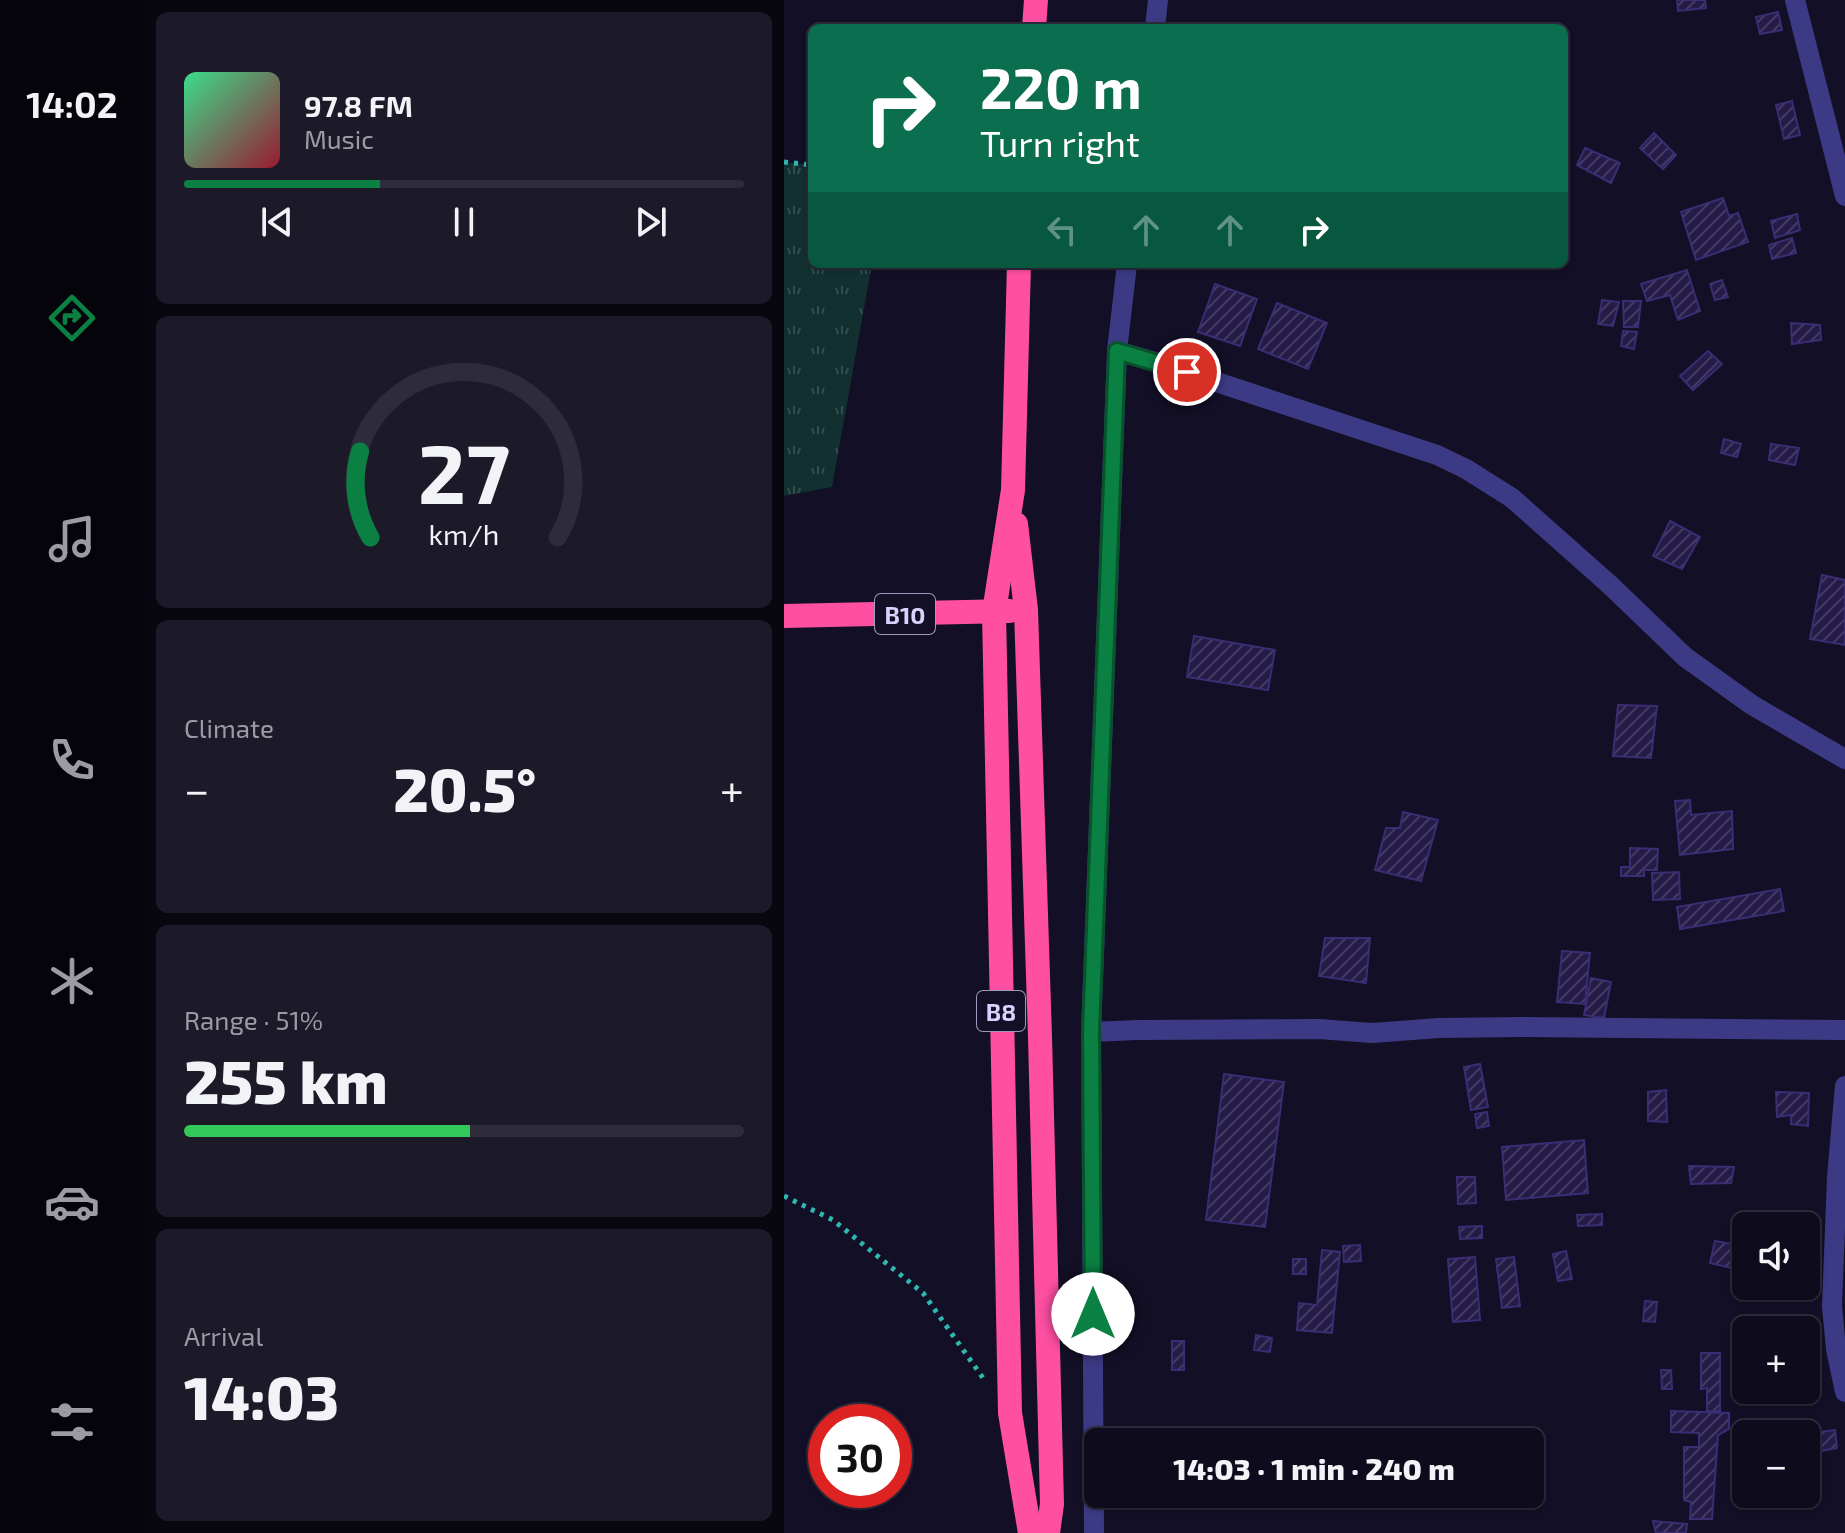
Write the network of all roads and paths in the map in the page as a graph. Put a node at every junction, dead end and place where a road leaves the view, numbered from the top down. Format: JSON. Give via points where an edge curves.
{"nodes":[{"id":1,"x":1036,"y":0,"type":"edge"},
{"id":2,"x":1158,"y":0,"type":"edge"},
{"id":3,"x":1795,"y":0,"type":"edge"},
{"id":4,"x":1034,"y":24,"type":"edge"},
{"id":5,"x":1155,"y":24,"type":"edge"},
{"id":6,"x":784,"y":162,"type":"edge"},
{"id":7,"x":808,"y":165,"type":"edge"},
{"id":8,"x":1845,"y":196,"type":"edge"},
{"id":9,"x":1019,"y":268,"type":"edge"},
{"id":10,"x":1127,"y":268,"type":"edge"},
{"id":11,"x":1117,"y":351,"type":"junction"},
{"id":12,"x":1013,"y":490,"type":"junction"},
{"id":13,"x":1026,"y":610,"type":"junction"},
{"id":14,"x":994,"y":612,"type":"junction"},
{"id":15,"x":784,"y":616,"type":"edge"},
{"id":16,"x":1845,"y":759,"type":"edge"},
{"id":17,"x":1845,"y":1030,"type":"edge"},
{"id":18,"x":1091,"y":1032,"type":"junction"},
{"id":19,"x":1845,"y":1086,"type":"edge"},
{"id":20,"x":784,"y":1196,"type":"edge"},
{"id":21,"x":1845,"y":1392,"type":"edge"},
{"id":22,"x":1010,"y":1413,"type":"junction"},
{"id":23,"x":1030,"y":1533,"type":"edge"},
{"id":24,"x":1048,"y":1533,"type":"edge"},
{"id":25,"x":1094,"y":1533,"type":"edge"}],
"edges":[{"from":1,"to":4,"type":"highway"},
{"from":2,"to":5,"type":"street"},
{"from":3,"to":8,"type":"street"},
{"from":6,"to":7,"type":"path"},
{"from":9,"to":12,"type":"highway","number":"B8"},
{"from":10,"to":11,"type":"street"},
{"from":11,"to":16,"type":"street","via":[[1395,440],[1466,469],[1512,498],[1685,657],[1752,705]]},
{"from":11,"to":18,"type":"street"},
{"from":12,"to":13,"type":"highway","number":"B8"},
{"from":12,"to":14,"type":"highway","number":"B8"},
{"from":13,"to":14,"type":"highway","number":"B10"},
{"from":13,"to":24,"type":"highway","number":"B8","via":[[1052,1504]]},
{"from":14,"to":15,"type":"highway","number":"B10"},
{"from":14,"to":22,"type":"highway","number":"B8"},
{"from":17,"to":18,"type":"street"},
{"from":18,"to":25,"type":"street"},
{"from":19,"to":21,"type":"street","via":[[1832,1306]]},
{"from":20,"to":22,"type":"path","via":[[833,1220],[923,1293]]},
{"from":22,"to":23,"type":"highway","number":"B8"}]}
